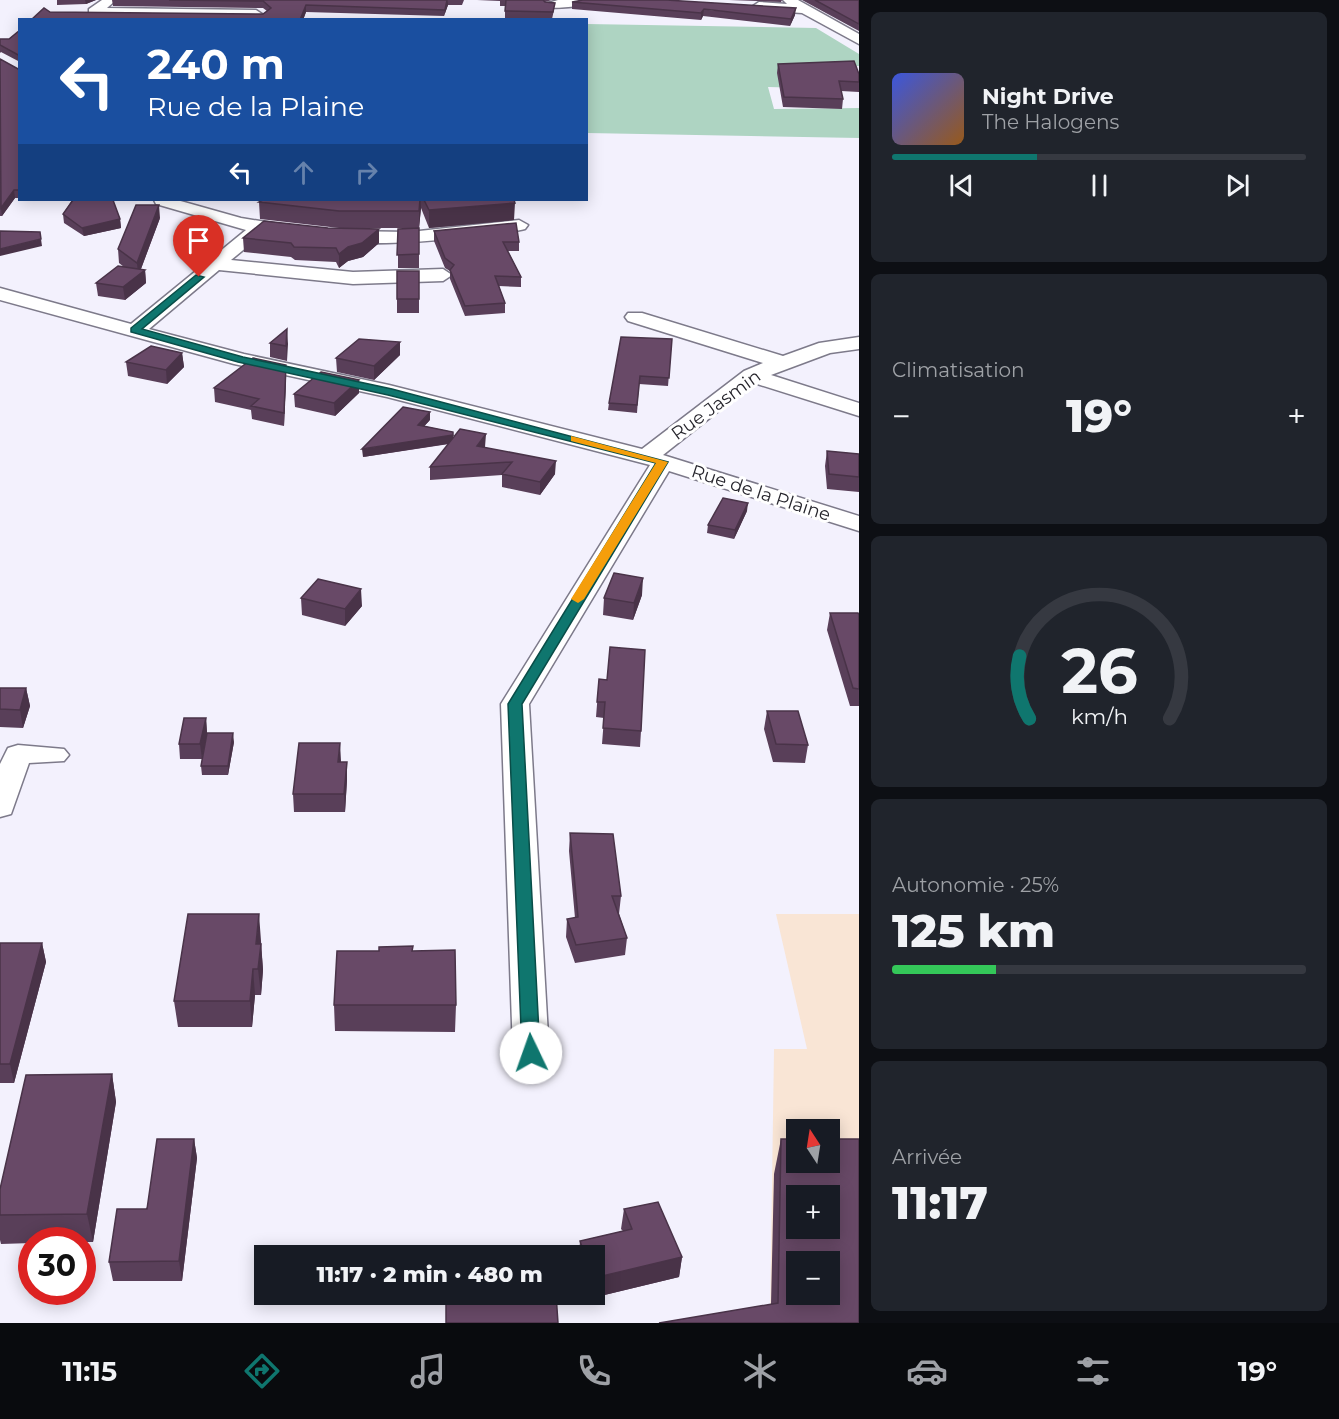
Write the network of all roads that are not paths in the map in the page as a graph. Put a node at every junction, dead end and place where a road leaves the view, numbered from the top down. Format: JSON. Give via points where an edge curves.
{"nodes":[{"id":1,"x":110,"y":0,"type":"edge"},
{"id":2,"x":217,"y":0,"type":"edge"},
{"id":3,"x":591,"y":0,"type":"edge"},
{"id":4,"x":789,"y":0,"type":"edge"},
{"id":5,"x":548,"y":5,"type":"edge"},
{"id":6,"x":746,"y":6,"type":"edge"},
{"id":7,"x":803,"y":9,"type":"junction"},
{"id":8,"x":205,"y":13,"type":"junction"},
{"id":9,"x":263,"y":14,"type":"edge"},
{"id":10,"x":859,"y":40,"type":"edge"},
{"id":11,"x":165,"y":201,"type":"edge"},
{"id":12,"x":519,"y":225,"type":"edge"},
{"id":13,"x":259,"y":228,"type":"junction"},
{"id":14,"x":215,"y":264,"type":"junction"},
{"id":15,"x":443,"y":276,"type":"dead end"},
{"id":16,"x":0,"y":294,"type":"edge"},
{"id":17,"x":635,"y":317,"type":"dead end"},
{"id":18,"x":135,"y":330,"type":"junction"},
{"id":19,"x":859,"y":343,"type":"edge"},
{"id":20,"x":780,"y":362,"type":"junction"},
{"id":21,"x":751,"y":375,"type":"junction"},
{"id":22,"x":859,"y":410,"type":"edge"},
{"id":23,"x":654,"y":459,"type":"junction"},
{"id":24,"x":859,"y":524,"type":"edge"},
{"id":25,"x":54,"y":755,"type":"dead end"},
{"id":26,"x":0,"y":807,"type":"edge"},
{"id":27,"x":531,"y":1053,"type":"dead end"}],
"edges":[{"from":1,"to":8,"type":"street","via":[[89,12]]},
{"from":2,"to":8,"type":"street"},
{"from":3,"to":5,"type":"street"},
{"from":4,"to":7,"type":"street"},
{"from":6,"to":7,"type":"street"},
{"from":7,"to":10,"type":"street"},
{"from":8,"to":9,"type":"street"},
{"from":11,"to":13,"type":"street"},
{"from":12,"to":13,"type":"street","via":[[448,235],[369,238]]},
{"from":13,"to":14,"type":"street"},
{"from":14,"to":15,"type":"street","via":[[353,278]]},
{"from":14,"to":18,"type":"street"},
{"from":16,"to":18,"type":"street","name":"Rue de la Plaine"},
{"from":17,"to":20,"type":"street"},
{"from":18,"to":23,"type":"street","name":"Rue de la Plaine","via":[[241,360],[389,392]]},
{"from":19,"to":20,"type":"street","name":"Rue Jasmin","via":[[826,347]]},
{"from":20,"to":21,"type":"street","name":"Rue Jasmin"},
{"from":21,"to":22,"type":"street"},
{"from":21,"to":23,"type":"street","name":"Rue Jasmin"},
{"from":23,"to":24,"type":"street","name":"Rue de la Plaine"},
{"from":23,"to":27,"type":"street","via":[[515,704]]},
{"from":25,"to":26,"type":"street","via":[[18,754]]}]}
